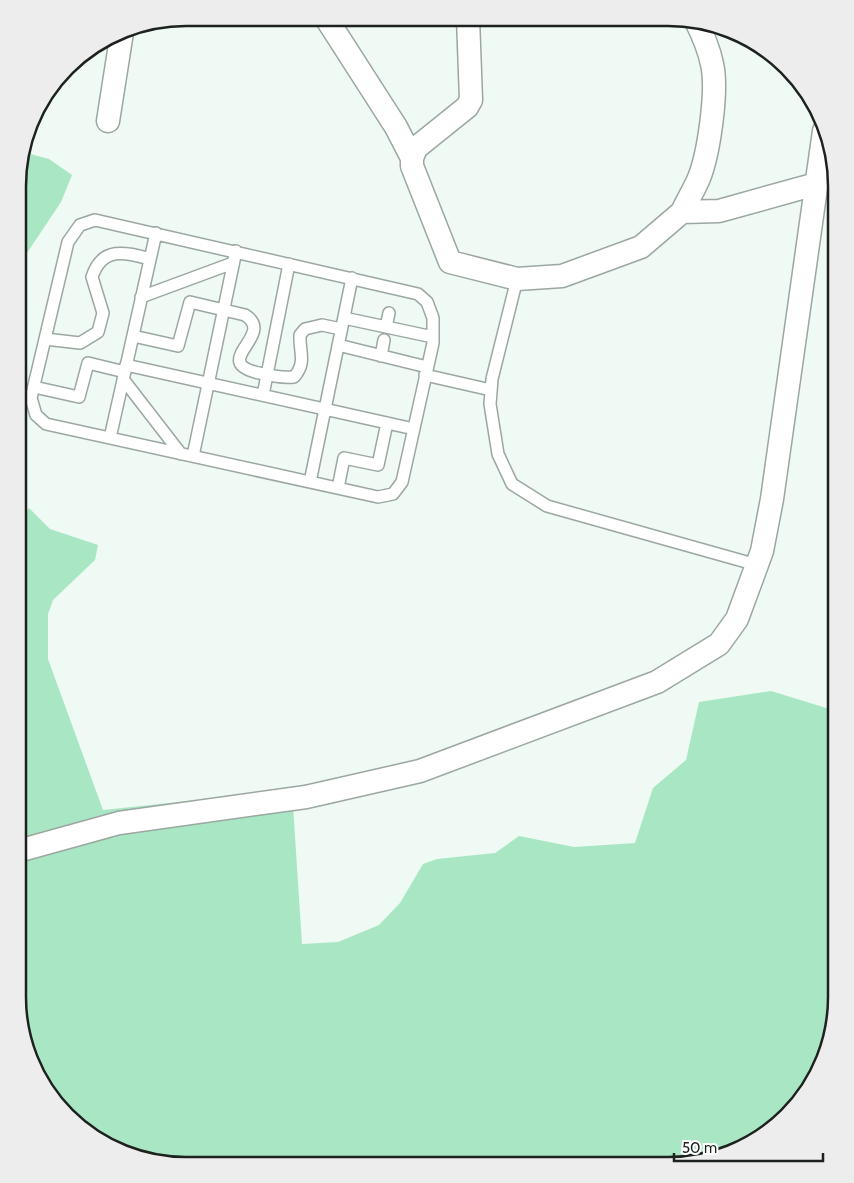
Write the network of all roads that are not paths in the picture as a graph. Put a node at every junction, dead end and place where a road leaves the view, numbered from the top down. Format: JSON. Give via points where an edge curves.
{"nodes":[{"id":1,"x":468,"y":26,"type":"edge"},
{"id":2,"x":332,"y":27,"type":"edge"},
{"id":3,"x":700,"y":30,"type":"edge"},
{"id":4,"x":121,"y":41,"type":"edge"},
{"id":5,"x":108,"y":121,"type":"dead end"},
{"id":6,"x":822,"y":145,"type":"edge"},
{"id":7,"x":412,"y":158,"type":"junction"},
{"id":8,"x":816,"y":184,"type":"junction"},
{"id":9,"x":682,"y":212,"type":"junction"},
{"id":10,"x":156,"y":233,"type":"junction"},
{"id":11,"x":236,"y":251,"type":"junction"},
{"id":12,"x":150,"y":259,"type":"junction"},
{"id":13,"x":233,"y":264,"type":"junction"},
{"id":14,"x":289,"y":264,"type":"junction"},
{"id":15,"x":352,"y":278,"type":"junction"},
{"id":16,"x":517,"y":279,"type":"junction"},
{"id":17,"x":141,"y":297,"type":"junction"},
{"id":18,"x":223,"y":310,"type":"junction"},
{"id":19,"x":388,"y":313,"type":"dead end"},
{"id":20,"x":343,"y":323,"type":"junction"},
{"id":21,"x":386,"y":327,"type":"junction"},
{"id":22,"x":133,"y":336,"type":"junction"},
{"id":23,"x":432,"y":337,"type":"junction"},
{"id":24,"x":45,"y":340,"type":"junction"},
{"id":25,"x":384,"y":340,"type":"dead end"},
{"id":26,"x":338,"y":346,"type":"junction"},
{"id":27,"x":381,"y":356,"type":"junction"},
{"id":28,"x":426,"y":371,"type":"junction"},
{"id":29,"x":125,"y":372,"type":"junction"},
{"id":30,"x":267,"y":375,"type":"junction"},
{"id":31,"x":208,"y":384,"type":"junction"},
{"id":32,"x":34,"y":387,"type":"junction"},
{"id":33,"x":491,"y":390,"type":"junction"},
{"id":34,"x":263,"y":395,"type":"junction"},
{"id":35,"x":325,"y":409,"type":"junction"},
{"id":36,"x":388,"y":423,"type":"junction"},
{"id":37,"x":414,"y":429,"type":"junction"},
{"id":38,"x":110,"y":438,"type":"junction"},
{"id":39,"x":187,"y":455,"type":"junction"},
{"id":40,"x":310,"y":482,"type":"junction"},
{"id":41,"x":338,"y":488,"type":"junction"},
{"id":42,"x":758,"y":564,"type":"junction"},
{"id":43,"x":26,"y":849,"type":"edge"}],
"edges":[{"from":1,"to":7,"type":"street","via":[[471,100],[416,148]]},
{"from":2,"to":7,"type":"street","via":[[396,127]]},
{"from":3,"to":9,"type":"street","via":[[713,66],[713,105],[700,177]]},
{"from":4,"to":5,"type":"street"},
{"from":6,"to":8,"type":"street"},
{"from":7,"to":16,"type":"street","via":[[412,166],[450,262]]},
{"from":8,"to":9,"type":"street","via":[[719,211]]},
{"from":8,"to":42,"type":"street","via":[[772,499]]},
{"from":9,"to":16,"type":"street","via":[[641,247],[562,276]]},
{"from":10,"to":11,"type":"lane"},
{"from":10,"to":12,"type":"lane"},
{"from":10,"to":24,"type":"lane","via":[[95,220],[80,225],[68,242]]},
{"from":11,"to":13,"type":"lane"},
{"from":11,"to":14,"type":"lane"},
{"from":12,"to":17,"type":"lane"},
{"from":12,"to":24,"type":"lane","via":[[118,253],[101,260],[92,277],[103,313],[98,332],[80,343]]},
{"from":13,"to":17,"type":"lane"},
{"from":13,"to":18,"type":"lane"},
{"from":14,"to":15,"type":"lane"},
{"from":14,"to":30,"type":"lane"},
{"from":15,"to":20,"type":"lane"},
{"from":15,"to":23,"type":"lane","via":[[418,294],[427,302],[433,318]]},
{"from":16,"to":33,"type":"lane"},
{"from":17,"to":22,"type":"lane"},
{"from":18,"to":22,"type":"lane","via":[[190,302],[178,346]]},
{"from":18,"to":30,"type":"lane","via":[[251,319],[255,326],[253,336],[242,348],[241,365],[246,370]]},
{"from":18,"to":31,"type":"lane"},
{"from":19,"to":21,"type":"lane"},
{"from":20,"to":21,"type":"lane"},
{"from":20,"to":26,"type":"lane"},
{"from":20,"to":30,"type":"lane","via":[[305,329],[300,335],[303,352],[300,370],[294,377]]},
{"from":21,"to":23,"type":"lane"},
{"from":22,"to":29,"type":"lane"},
{"from":23,"to":28,"type":"lane"},
{"from":24,"to":32,"type":"lane"},
{"from":25,"to":27,"type":"lane"},
{"from":26,"to":27,"type":"lane"},
{"from":26,"to":35,"type":"lane"},
{"from":27,"to":28,"type":"lane"},
{"from":28,"to":33,"type":"lane"},
{"from":28,"to":37,"type":"lane"},
{"from":29,"to":31,"type":"lane"},
{"from":29,"to":32,"type":"lane","via":[[88,363],[79,397]]},
{"from":29,"to":38,"type":"lane"},
{"from":29,"to":39,"type":"lane"},
{"from":30,"to":34,"type":"lane"},
{"from":31,"to":34,"type":"lane"},
{"from":31,"to":39,"type":"lane"},
{"from":32,"to":38,"type":"lane","via":[[31,398],[36,414],[46,424]]},
{"from":33,"to":42,"type":"lane","via":[[490,404],[498,454],[512,484],[547,506]]},
{"from":34,"to":35,"type":"lane"},
{"from":35,"to":36,"type":"lane"},
{"from":35,"to":40,"type":"lane"},
{"from":36,"to":37,"type":"lane"},
{"from":36,"to":41,"type":"lane","via":[[378,465],[344,458]]},
{"from":37,"to":41,"type":"lane","via":[[402,482],[393,494],[378,497]]},
{"from":38,"to":39,"type":"lane"},
{"from":39,"to":40,"type":"lane"},
{"from":40,"to":41,"type":"lane"},
{"from":42,"to":43,"type":"street","via":[[737,619],[719,644],[657,682],[420,771],[306,796],[120,823]]}]}
